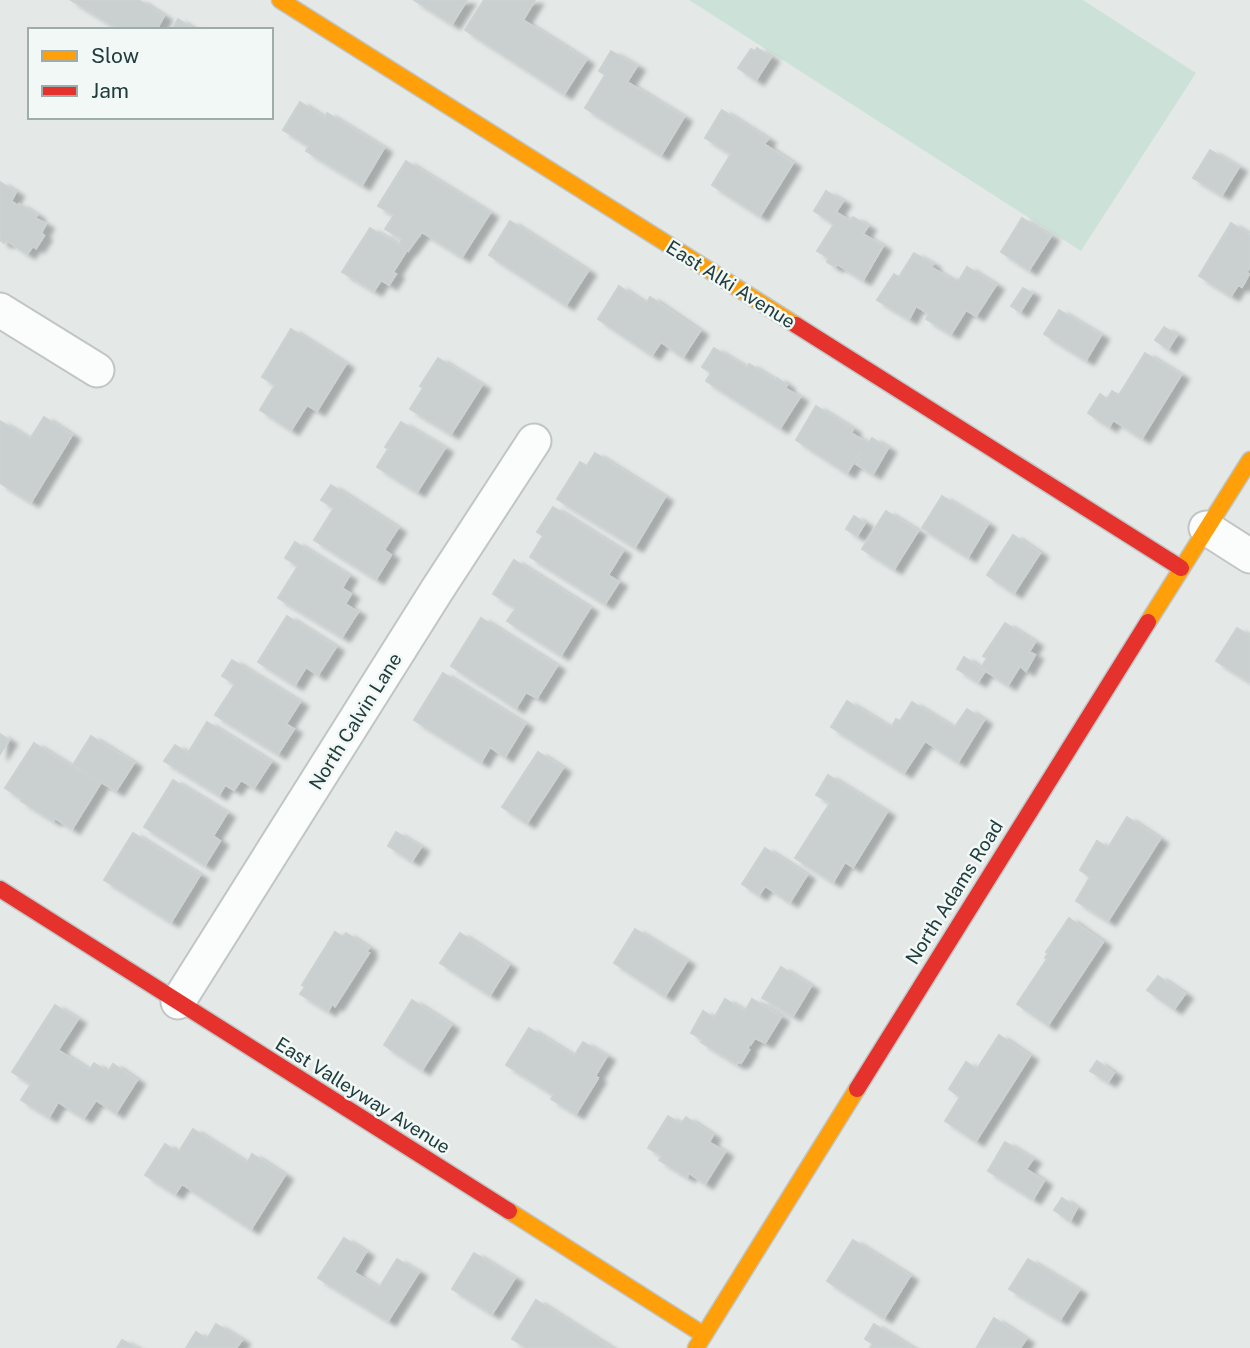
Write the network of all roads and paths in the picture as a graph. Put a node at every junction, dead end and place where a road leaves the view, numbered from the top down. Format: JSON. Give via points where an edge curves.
{"nodes":[{"id":1,"x":280,"y":0,"type":"edge"},
{"id":2,"x":0,"y":310,"type":"edge"},
{"id":3,"x":97,"y":370,"type":"dead end"},
{"id":4,"x":534,"y":441,"type":"dead end"},
{"id":5,"x":1250,"y":460,"type":"edge"},
{"id":6,"x":1206,"y":528,"type":"junction"},
{"id":7,"x":1250,"y":556,"type":"edge"},
{"id":8,"x":1181,"y":568,"type":"junction"},
{"id":9,"x":0,"y":889,"type":"edge"},
{"id":10,"x":178,"y":1002,"type":"junction"},
{"id":11,"x":700,"y":1342,"type":"edge"}],
"edges":[{"from":1,"to":8,"type":"street","name":"East Alki Avenue"},
{"from":2,"to":3,"type":"street"},
{"from":4,"to":10,"type":"street","name":"North Calvin Lane"},
{"from":5,"to":6,"type":"street","name":"North Adams Road"},
{"from":6,"to":7,"type":"street"},
{"from":6,"to":8,"type":"street","name":"North Adams Road"},
{"from":8,"to":11,"type":"street","name":"North Adams Road"},
{"from":9,"to":10,"type":"street","name":"East Valleyway Avenue"},
{"from":10,"to":11,"type":"street","name":"East Valleyway Avenue"}]}
